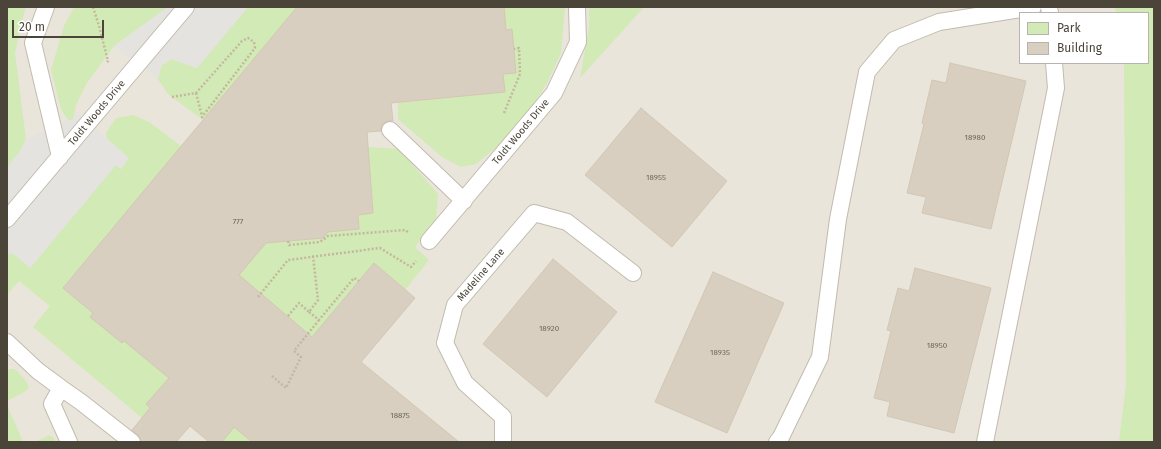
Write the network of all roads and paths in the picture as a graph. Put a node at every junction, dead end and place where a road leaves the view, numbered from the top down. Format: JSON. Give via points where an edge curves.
{"nodes":[{"id":1,"x":46,"y":7,"type":"edge"},
{"id":2,"x":93,"y":7,"type":"edge"},
{"id":3,"x":186,"y":7,"type":"edge"},
{"id":4,"x":577,"y":7,"type":"edge"},
{"id":5,"x":1034,"y":7,"type":"edge"},
{"id":6,"x":514,"y":49,"type":"dead end"},
{"id":7,"x":1054,"y":64,"type":"edge"},
{"id":8,"x":104,"y":67,"type":"dead end"},
{"id":9,"x":196,"y":93,"type":"junction"},
{"id":10,"x":172,"y":96,"type":"dead end"},
{"id":11,"x":501,"y":120,"type":"dead end"},
{"id":12,"x":390,"y":130,"type":"dead end"},
{"id":13,"x":60,"y":157,"type":"junction"},
{"id":14,"x":464,"y":201,"type":"junction"},
{"id":15,"x":7,"y":219,"type":"edge"},
{"id":16,"x":409,"y":233,"type":"dead end"},
{"id":17,"x":288,"y":241,"type":"dead end"},
{"id":18,"x":429,"y":241,"type":"dead end"},
{"id":19,"x":313,"y":256,"type":"junction"},
{"id":20,"x":418,"y":259,"type":"dead end"},
{"id":21,"x":633,"y":273,"type":"dead end"},
{"id":22,"x":358,"y":282,"type":"dead end"},
{"id":23,"x":258,"y":297,"type":"dead end"},
{"id":24,"x":309,"y":312,"type":"junction"},
{"id":25,"x":288,"y":316,"type":"dead end"},
{"id":26,"x":319,"y":320,"type":"junction"},
{"id":27,"x":7,"y":342,"type":"edge"},
{"id":28,"x":272,"y":376,"type":"dead end"},
{"id":29,"x":61,"y":388,"type":"junction"},
{"id":30,"x":69,"y":442,"type":"edge"},
{"id":31,"x":132,"y":442,"type":"edge"},
{"id":32,"x":503,"y":442,"type":"edge"},
{"id":33,"x":777,"y":442,"type":"edge"},
{"id":34,"x":985,"y":442,"type":"edge"}],
"edges":[{"from":1,"to":13,"type":"lane","via":[[33,42]]},
{"from":2,"to":8,"type":"path","via":[[108,61]]},
{"from":3,"to":13,"type":"lane","name":"Toldt Woods Drive"},
{"from":4,"to":14,"type":"lane","name":"Toldt Woods Drive","via":[[578,42],[554,93]]},
{"from":5,"to":33,"type":"lane","via":[[939,22],[894,40],[867,72],[838,219],[820,356]]},
{"from":6,"to":11,"type":"path","via":[[519,48],[520,74]]},
{"from":7,"to":34,"type":"lane","via":[[1056,88]]},
{"from":9,"to":9,"type":"path","via":[[242,41],[248,38],[254,42],[255,48],[203,118]]},
{"from":9,"to":10,"type":"path"},
{"from":12,"to":14,"type":"lane"},
{"from":13,"to":15,"type":"lane","name":"Toldt Woods Drive"},
{"from":14,"to":18,"type":"lane","name":"Toldt Woods Drive"},
{"from":16,"to":17,"type":"path","via":[[405,230],[328,236],[320,242],[288,245]]},
{"from":19,"to":20,"type":"path","via":[[380,248],[411,267]]},
{"from":19,"to":23,"type":"path","via":[[288,260]]},
{"from":19,"to":24,"type":"path","via":[[318,300]]},
{"from":21,"to":32,"type":"lane","name":"Madeline Lane","via":[[568,222],[534,213],[455,305],[445,343],[465,383],[503,417]]},
{"from":22,"to":26,"type":"path","via":[[354,278]]},
{"from":24,"to":25,"type":"path","via":[[299,304]]},
{"from":24,"to":26,"type":"path"},
{"from":26,"to":28,"type":"path","via":[[294,351],[301,357],[286,388]]},
{"from":27,"to":29,"type":"lane"},
{"from":29,"to":30,"type":"lane","via":[[52,404]]},
{"from":29,"to":31,"type":"lane"}]}
